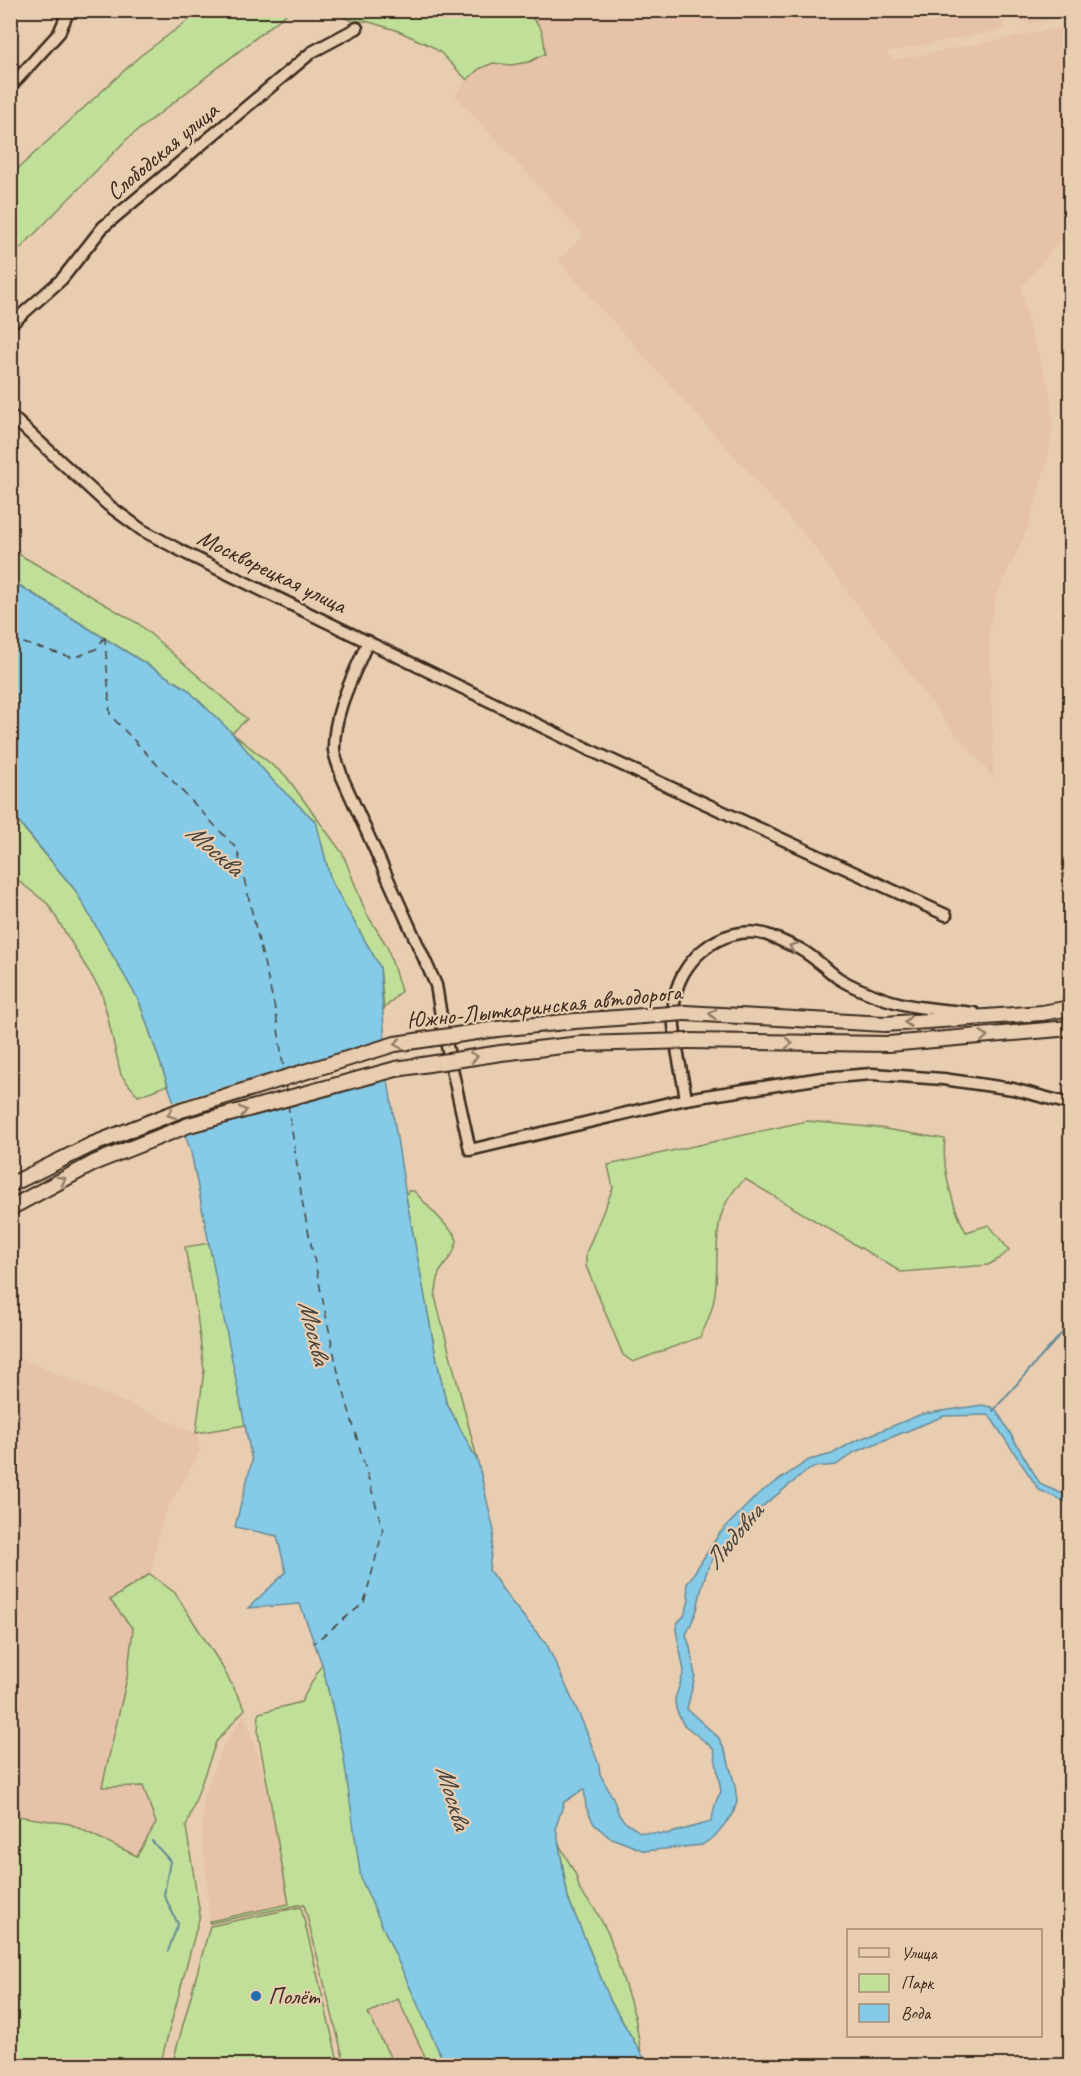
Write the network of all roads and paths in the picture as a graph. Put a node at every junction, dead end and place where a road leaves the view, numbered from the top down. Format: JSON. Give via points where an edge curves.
{"nodes":[{"id":1,"x":69,"y":10,"type":"edge"},
{"id":2,"x":357,"y":28,"type":"dead end"},
{"id":3,"x":10,"y":87,"type":"edge"},
{"id":4,"x":10,"y":325,"type":"edge"},
{"id":5,"x":10,"y":415,"type":"edge"},
{"id":6,"x":368,"y":641,"type":"junction"},
{"id":7,"x":946,"y":915,"type":"dead end"},
{"id":8,"x":1071,"y":1008,"type":"edge"},
{"id":9,"x":1002,"y":1016,"type":"junction"},
{"id":10,"x":1071,"y":1028,"type":"edge"},
{"id":11,"x":686,"y":1099,"type":"junction"},
{"id":12,"x":1071,"y":1104,"type":"edge"},
{"id":13,"x":10,"y":1185,"type":"edge"},
{"id":14,"x":10,"y":1208,"type":"edge"}],
"edges":[{"from":1,"to":3,"type":"street","via":[[59,33]]},
{"from":2,"to":4,"type":"street","name":"Слободская улица","via":[[312,52],[103,227],[62,279]]},
{"from":5,"to":6,"type":"street","name":"Москворецкая улица","via":[[108,505],[142,530]]},
{"from":6,"to":7,"type":"street","name":"Москворецкая улица","via":[[540,726]]},
{"from":6,"to":11,"type":"street","via":[[336,724],[334,752],[436,985],[470,1150]]},
{"from":8,"to":9,"type":"main road","name":"Южно-Лыткаринская автодорога"},
{"from":9,"to":11,"type":"street","one_way":true,"via":[[888,1000],[841,979],[800,950],[764,934],[726,937],[694,958],[682,974],[676,992],[674,1020]]},
{"from":9,"to":13,"type":"main road","name":"Южно-Лыткаринская автодорога","one_way":true,"bridge":true,"via":[[885,1024],[685,1013],[531,1025],[395,1044],[181,1110],[91,1145]]},
{"from":14,"to":10,"type":"main road","name":"Южно-Лыткаринская автодорога","one_way":true,"bridge":true,"via":[[96,1162],[189,1125],[396,1069],[580,1044],[889,1044]]},
{"from":11,"to":12,"type":"street","via":[[872,1074],[1013,1089]]}]}
